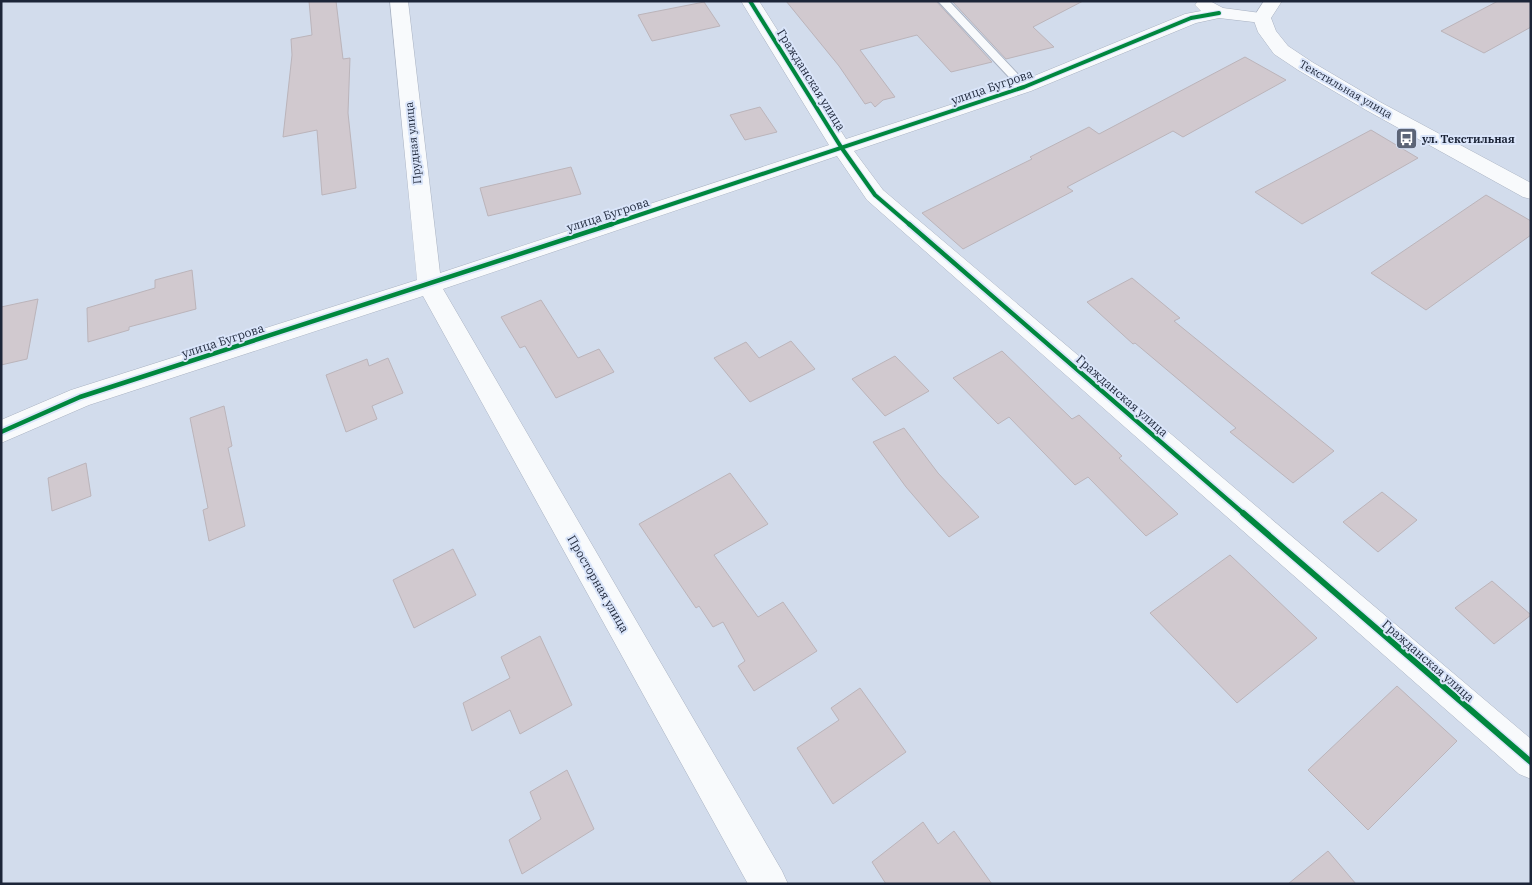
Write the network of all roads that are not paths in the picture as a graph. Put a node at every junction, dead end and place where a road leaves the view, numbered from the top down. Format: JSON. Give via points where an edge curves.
{"nodes":[{"id":1,"x":399,"y":1,"type":"edge"},
{"id":2,"x":750,"y":1,"type":"edge"},
{"id":3,"x":944,"y":1,"type":"edge"},
{"id":4,"x":1196,"y":1,"type":"edge"},
{"id":5,"x":1268,"y":10,"type":"edge"},
{"id":6,"x":1219,"y":13,"type":"junction"},
{"id":7,"x":1024,"y":87,"type":"junction"},
{"id":8,"x":841,"y":147,"type":"junction"},
{"id":9,"x":1531,"y":192,"type":"edge"},
{"id":10,"x":429,"y":285,"type":"junction"},
{"id":11,"x":1,"y":432,"type":"edge"},
{"id":12,"x":1531,"y":762,"type":"edge"},
{"id":13,"x":769,"y":884,"type":"edge"}],
"edges":[{"from":1,"to":10,"type":"street","name":"Прудная улица"},
{"from":2,"to":8,"type":"street","name":"Гражданская улица"},
{"from":3,"to":7,"type":"lane"},
{"from":4,"to":6,"type":"street","name":"Текстильная улица"},
{"from":5,"to":6,"type":"street","name":"Текстильная улица"},
{"from":5,"to":9,"type":"street","name":"Текстильная улица","via":[[1268,32],[1281,50],[1304,66]]},
{"from":6,"to":7,"type":"street","name":"улица Бугрова","via":[[1191,18]]},
{"from":7,"to":8,"type":"street","name":"улица Бугрова"},
{"from":8,"to":10,"type":"street","name":"улица Бугрова"},
{"from":8,"to":12,"type":"street","name":"Гражданская улица","via":[[875,196]]},
{"from":10,"to":11,"type":"street","name":"улица Бугрова","via":[[80,397]]},
{"from":10,"to":13,"type":"street","name":"Просторная улица"}]}
